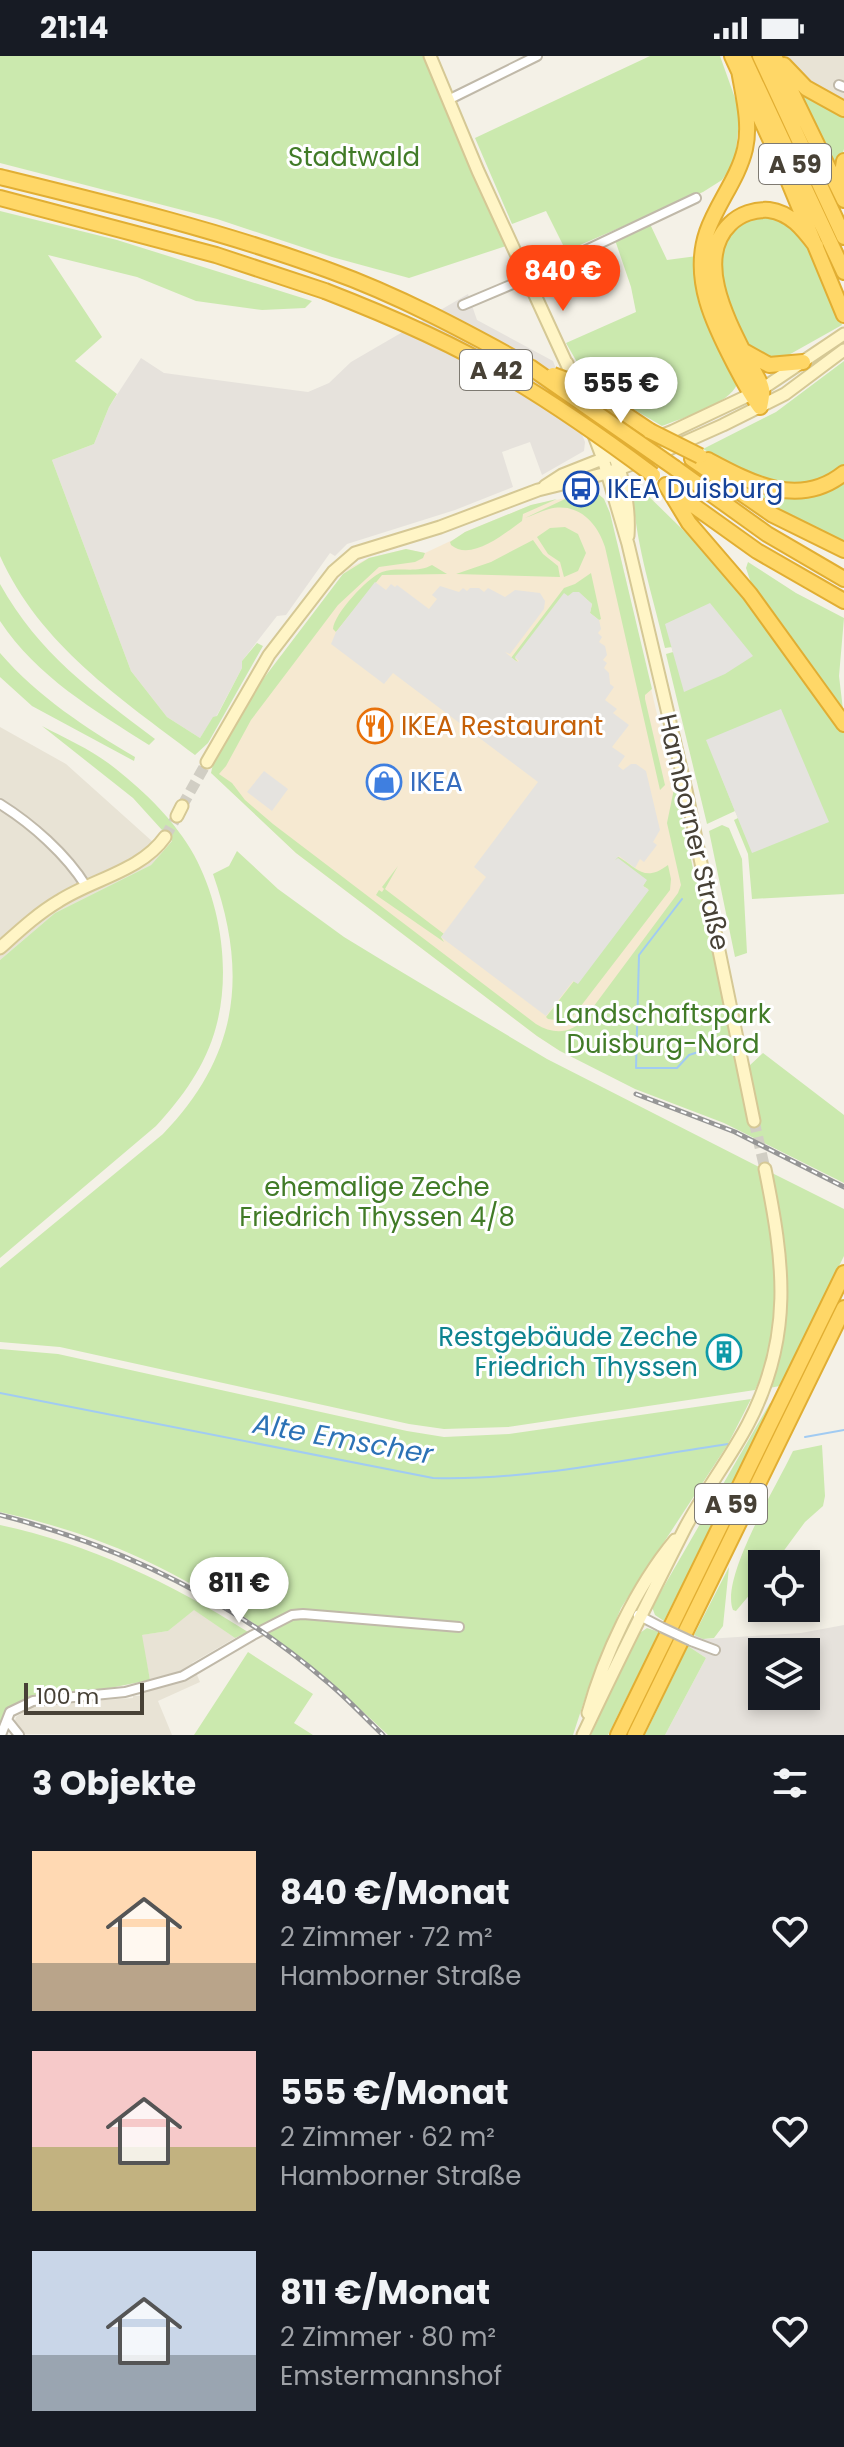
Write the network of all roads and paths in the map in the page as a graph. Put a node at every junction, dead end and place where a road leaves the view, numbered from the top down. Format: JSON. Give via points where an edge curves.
{"nodes":[{"id":1,"x":430,"y":56,"type":"edge"},
{"id":2,"x":537,"y":56,"type":"edge"},
{"id":3,"x":732,"y":56,"type":"edge"},
{"id":4,"x":760,"y":56,"type":"edge"},
{"id":5,"x":775,"y":56,"type":"edge"},
{"id":6,"x":741,"y":63,"type":"edge"},
{"id":7,"x":448,"y":100,"type":"junction"},
{"id":8,"x":844,"y":109,"type":"edge"},
{"id":9,"x":844,"y":161,"type":"edge"},
{"id":10,"x":0,"y":177,"type":"edge"},
{"id":11,"x":0,"y":198,"type":"edge"},
{"id":12,"x":696,"y":198,"type":"dead end"},
{"id":13,"x":844,"y":200,"type":"edge"},
{"id":14,"x":844,"y":237,"type":"edge"},
{"id":15,"x":816,"y":246,"type":"junction"},
{"id":16,"x":844,"y":272,"type":"edge"},
{"id":17,"x":527,"y":278,"type":"junction"},
{"id":18,"x":463,"y":305,"type":"dead end"},
{"id":19,"x":844,"y":315,"type":"edge"},
{"id":20,"x":844,"y":334,"type":"edge"},
{"id":21,"x":844,"y":350,"type":"edge"},
{"id":22,"x":743,"y":351,"type":"junction"},
{"id":23,"x":803,"y":362,"type":"junction"},
{"id":24,"x":567,"y":363,"type":"junction"},
{"id":25,"x":530,"y":367,"type":"junction"},
{"id":26,"x":756,"y":392,"type":"junction"},
{"id":27,"x":760,"y":407,"type":"junction"},
{"id":28,"x":615,"y":454,"type":"junction"},
{"id":29,"x":696,"y":458,"type":"junction"},
{"id":30,"x":603,"y":459,"type":"junction"},
{"id":31,"x":613,"y":471,"type":"junction"},
{"id":32,"x":844,"y":473,"type":"edge"},
{"id":33,"x":666,"y":485,"type":"junction"},
{"id":34,"x":538,"y":490,"type":"junction"},
{"id":35,"x":844,"y":550,"type":"edge"},
{"id":36,"x":844,"y":579,"type":"edge"},
{"id":37,"x":844,"y":601,"type":"edge"},
{"id":38,"x":844,"y":724,"type":"edge"},
{"id":39,"x":207,"y":762,"type":"tunnel mouth"},
{"id":40,"x":0,"y":804,"type":"edge"},
{"id":41,"x":165,"y":837,"type":"tunnel mouth"},
{"id":42,"x":86,"y":886,"type":"junction"},
{"id":43,"x":0,"y":948,"type":"edge"},
{"id":44,"x":754,"y":1121,"type":"tunnel mouth"},
{"id":45,"x":765,"y":1169,"type":"tunnel mouth"},
{"id":46,"x":844,"y":1273,"type":"edge"},
{"id":47,"x":844,"y":1308,"type":"edge"},
{"id":48,"x":635,"y":1614,"type":"junction"},
{"id":49,"x":459,"y":1627,"type":"dead end"},
{"id":50,"x":715,"y":1650,"type":"dead end"},
{"id":51,"x":7,"y":1720,"type":"junction"},
{"id":52,"x":1,"y":1735,"type":"edge"},
{"id":53,"x":19,"y":1735,"type":"edge"},
{"id":54,"x":582,"y":1735,"type":"edge"},
{"id":55,"x":618,"y":1735,"type":"edge"},
{"id":56,"x":635,"y":1735,"type":"edge"}],
"edges":[{"from":1,"to":7,"type":"street","name":"Hamborner Straße"},
{"from":2,"to":7,"type":"street"},
{"from":3,"to":6,"type":"highway"},
{"from":4,"to":14,"type":"highway","number":"A 59"},
{"from":5,"to":8,"type":"highway","via":[[806,88]]},
{"from":5,"to":13,"type":"highway"},
{"from":6,"to":15,"type":"highway"},
{"from":6,"to":16,"type":"highway","number":"A 59"},
{"from":6,"to":26,"type":"highway","via":[[745,150],[708,230],[702,276],[712,316]]},
{"from":7,"to":17,"type":"street","name":"Hamborner Straße"},
{"from":9,"to":13,"type":"highway"},
{"from":10,"to":25,"type":"highway","number":"A 42","via":[[214,233],[328,270]]},
{"from":11,"to":33,"type":"highway","number":"A 42","bridge":true,"via":[[216,255],[405,324],[506,375]]},
{"from":12,"to":17,"type":"street"},
{"from":15,"to":19,"type":"highway"},
{"from":15,"to":22,"type":"highway","via":[[793,218],[777,211],[751,211],[727,226],[720,237],[715,276],[722,309]]},
{"from":17,"to":18,"type":"street"},
{"from":17,"to":24,"type":"street","name":"Hamborner Straße"},
{"from":20,"to":23,"type":"street"},
{"from":21,"to":27,"type":"street"},
{"from":22,"to":23,"type":"highway","via":[[769,365]]},
{"from":22,"to":26,"type":"highway"},
{"from":23,"to":26,"type":"street"},
{"from":24,"to":28,"type":"street","name":"Hamborner Straße"},
{"from":24,"to":30,"type":"street","name":"Hamborner Straße"},
{"from":25,"to":29,"type":"highway","bridge":true,"via":[[583,386]]},
{"from":25,"to":36,"type":"highway","number":"A 42","bridge":true,"via":[[767,534]]},
{"from":26,"to":27,"type":"highway"},
{"from":26,"to":28,"type":"street"},
{"from":27,"to":31,"type":"street"},
{"from":28,"to":30,"type":"street"},
{"from":28,"to":31,"type":"street","name":"Hamborner Straße"},
{"from":29,"to":32,"type":"highway","via":[[783,491],[821,487]]},
{"from":29,"to":35,"type":"highway","via":[[773,515]]},
{"from":30,"to":31,"type":"street","name":"Hamborner Straße"},
{"from":30,"to":34,"type":"street"},
{"from":31,"to":34,"type":"street"},
{"from":31,"to":44,"type":"street","name":"Hamborner Straße","via":[[717,928]]},
{"from":33,"to":37,"type":"highway","number":"A 42","via":[[757,551]]},
{"from":33,"to":38,"type":"highway","via":[[689,523],[750,594]]},
{"from":34,"to":39,"type":"street","via":[[344,561],[269,655]]},
{"from":40,"to":42,"type":"street","via":[[40,835]]},
{"from":41,"to":42,"type":"street","via":[[149,855]]},
{"from":42,"to":43,"type":"street","via":[[59,900]]},
{"from":45,"to":48,"type":"street","via":[[781,1259],[775,1350],[758,1405],[686,1528],[668,1549]]},
{"from":46,"to":55,"type":"highway","number":"A 59"},
{"from":47,"to":56,"type":"highway","number":"A 59"},
{"from":48,"to":50,"type":"street","bridge":true},
{"from":48,"to":54,"type":"street","via":[[610,1651]]},
{"from":49,"to":51,"type":"street","via":[[292,1615],[183,1676],[125,1692],[33,1701],[16,1708]]},
{"from":51,"to":52,"type":"street"},
{"from":51,"to":53,"type":"street"}]}
